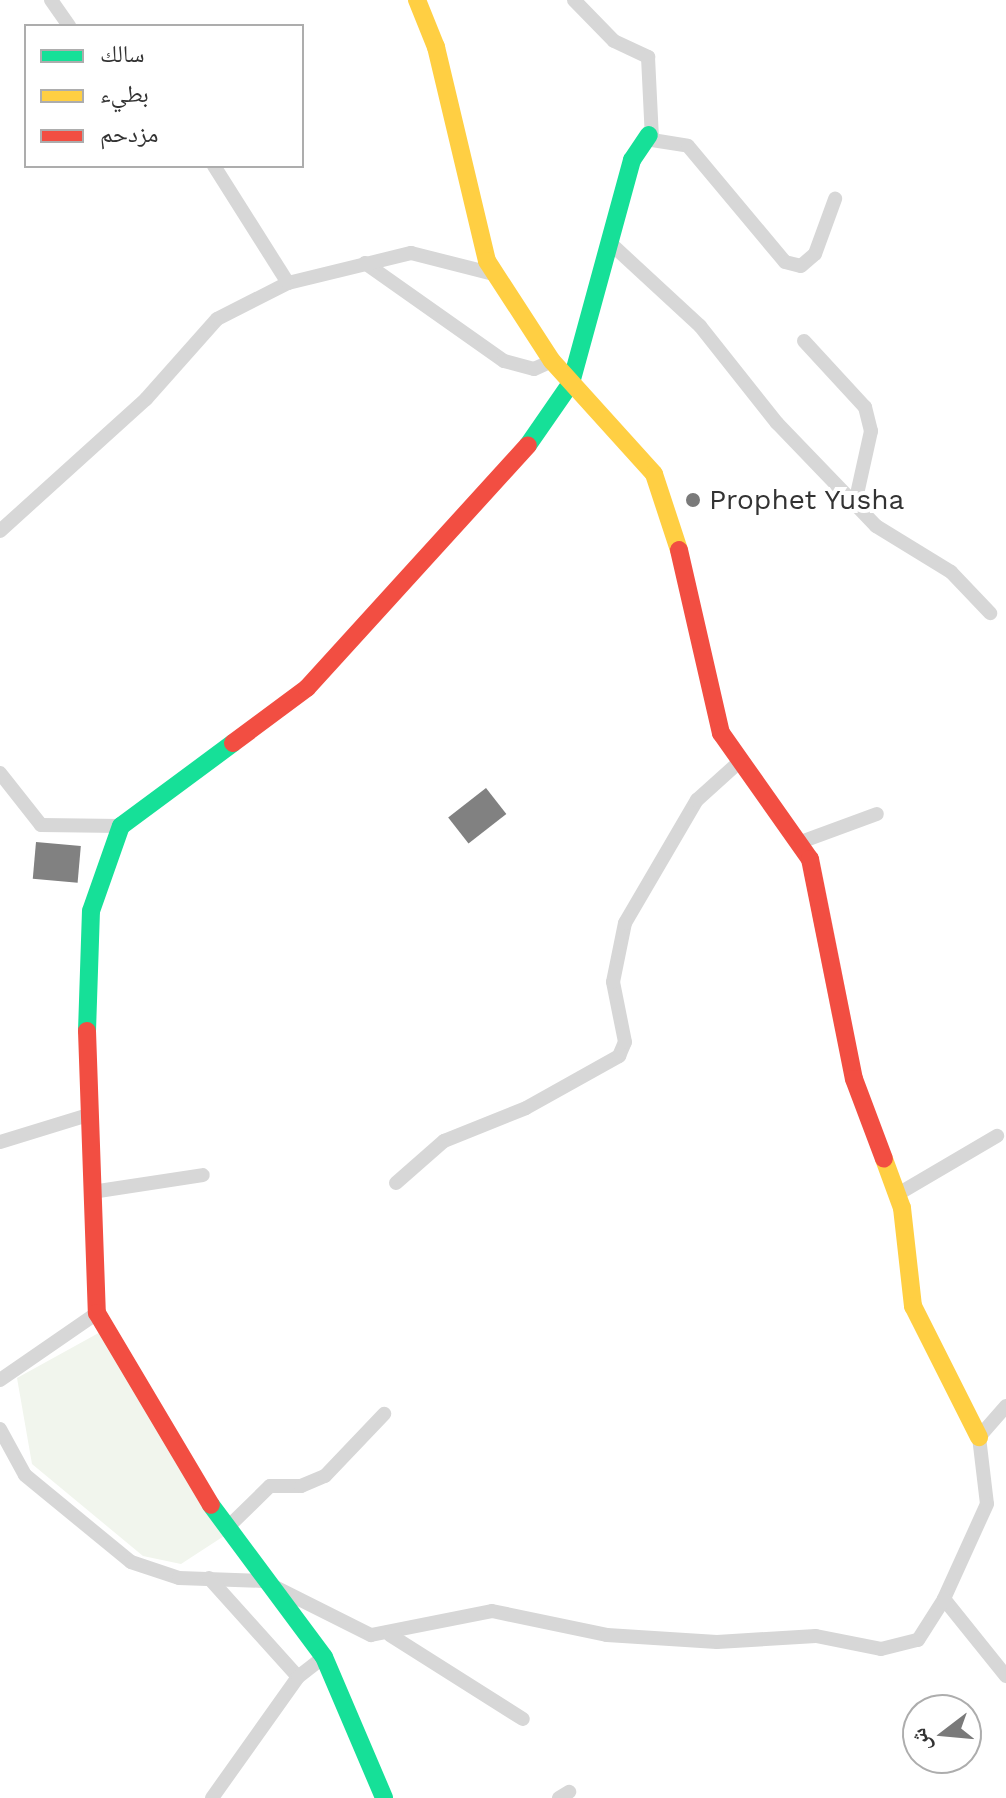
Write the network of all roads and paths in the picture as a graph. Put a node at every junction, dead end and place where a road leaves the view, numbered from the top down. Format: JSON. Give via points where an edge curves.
{"nodes":[{"id":1,"x":51,"y":0,"type":"edge"},
{"id":2,"x":417,"y":0,"type":"edge"},
{"id":3,"x":574,"y":0,"type":"edge"},
{"id":4,"x":68,"y":24,"type":"edge"},
{"id":5,"x":649,"y":135,"type":"junction"},
{"id":6,"x":215,"y":168,"type":"edge"},
{"id":7,"x":835,"y":199,"type":"dead end"},
{"id":8,"x":609,"y":242,"type":"junction"},
{"id":9,"x":365,"y":263,"type":"junction"},
{"id":10,"x":494,"y":274,"type":"junction"},
{"id":11,"x":288,"y":283,"type":"junction"},
{"id":12,"x":804,"y":341,"type":"dead end"},
{"id":13,"x":552,"y":361,"type":"junction"},
{"id":14,"x":571,"y":383,"type":"junction"},
{"id":15,"x":855,"y":503,"type":"junction"},
{"id":16,"x":0,"y":531,"type":"edge"},
{"id":17,"x":990,"y":613,"type":"dead end"},
{"id":18,"x":737,"y":764,"type":"junction"},
{"id":19,"x":0,"y":773,"type":"edge"},
{"id":20,"x":6,"y":795,"type":"edge"},
{"id":21,"x":877,"y":814,"type":"dead end"},
{"id":22,"x":121,"y":826,"type":"junction"},
{"id":23,"x":798,"y":843,"type":"junction"},
{"id":24,"x":91,"y":1114,"type":"junction"},
{"id":25,"x":997,"y":1136,"type":"dead end"},
{"id":26,"x":2,"y":1146,"type":"edge"},
{"id":27,"x":203,"y":1175,"type":"dead end"},
{"id":28,"x":396,"y":1183,"type":"dead end"},
{"id":29,"x":92,"y":1192,"type":"junction"},
{"id":30,"x":898,"y":1194,"type":"junction"},
{"id":31,"x":97,"y":1313,"type":"junction"},
{"id":32,"x":0,"y":1380,"type":"edge"},
{"id":33,"x":1006,"y":1406,"type":"edge"},
{"id":34,"x":384,"y":1414,"type":"dead end"},
{"id":35,"x":0,"y":1429,"type":"edge"},
{"id":36,"x":979,"y":1437,"type":"junction"},
{"id":37,"x":227,"y":1528,"type":"junction"},
{"id":38,"x":209,"y":1578,"type":"junction"},
{"id":39,"x":263,"y":1581,"type":"junction"},
{"id":40,"x":944,"y":1599,"type":"junction"},
{"id":41,"x":390,"y":1635,"type":"junction"},
{"id":42,"x":324,"y":1657,"type":"junction"},
{"id":43,"x":1004,"y":1668,"type":"edge"},
{"id":44,"x":298,"y":1677,"type":"junction"},
{"id":45,"x":523,"y":1719,"type":"dead end"},
{"id":46,"x":212,"y":1798,"type":"edge"},
{"id":47,"x":384,"y":1798,"type":"edge"}],
"edges":[{"from":1,"to":4,"type":"street"},
{"from":2,"to":10,"type":"street","via":[[436,47]]},
{"from":3,"to":5,"type":"street","via":[[614,41],[648,57]]},
{"from":5,"to":7,"type":"street","via":[[659,145],[688,146],[785,262],[801,266],[815,254]]},
{"from":5,"to":8,"type":"street","via":[[632,160]]},
{"from":6,"to":11,"type":"street"},
{"from":8,"to":14,"type":"street"},
{"from":8,"to":15,"type":"street","via":[[700,326]]},
{"from":9,"to":10,"type":"street","via":[[426,254]]},
{"from":9,"to":11,"type":"street"},
{"from":9,"to":13,"type":"street","via":[[504,361],[534,369]]},
{"from":10,"to":13,"type":"street"},
{"from":11,"to":16,"type":"street","via":[[217,319],[146,399]]},
{"from":12,"to":15,"type":"street","via":[[865,407],[871,431]]},
{"from":13,"to":14,"type":"street"},
{"from":14,"to":18,"type":"street","via":[[644,458],[664,496],[712,704]]},
{"from":14,"to":22,"type":"street","via":[[550,421],[504,476],[307,688]]},
{"from":15,"to":17,"type":"street","via":[[876,526],[951,572]]},
{"from":18,"to":23,"type":"street"},
{"from":18,"to":28,"type":"street","via":[[697,800],[625,923],[613,982],[625,1042],[619,1056],[526,1108],[444,1141]]},
{"from":19,"to":20,"type":"street"},
{"from":20,"to":22,"type":"street","via":[[41,825]]},
{"from":21,"to":23,"type":"street"},
{"from":22,"to":24,"type":"street","via":[[91,911]]},
{"from":23,"to":30,"type":"street","via":[[823,904],[854,1079]]},
{"from":24,"to":26,"type":"street"},
{"from":24,"to":29,"type":"street"},
{"from":25,"to":30,"type":"street"},
{"from":27,"to":29,"type":"street"},
{"from":29,"to":31,"type":"street"},
{"from":30,"to":36,"type":"street","via":[[913,1306]]},
{"from":31,"to":32,"type":"street"},
{"from":31,"to":37,"type":"street"},
{"from":33,"to":36,"type":"street"},
{"from":34,"to":37,"type":"street","via":[[325,1476],[301,1486],[270,1486]]},
{"from":35,"to":38,"type":"street","via":[[25,1475],[131,1562],[179,1578]]},
{"from":36,"to":40,"type":"street","via":[[987,1504]]},
{"from":37,"to":39,"type":"street"},
{"from":38,"to":39,"type":"street"},
{"from":38,"to":44,"type":"street"},
{"from":39,"to":41,"type":"street","via":[[350,1628]]},
{"from":39,"to":42,"type":"street"},
{"from":40,"to":41,"type":"street","via":[[918,1640],[881,1649],[816,1636],[664,1641],[492,1611]]},
{"from":40,"to":43,"type":"street"},
{"from":41,"to":45,"type":"street"},
{"from":42,"to":44,"type":"street"},
{"from":42,"to":47,"type":"street"},
{"from":44,"to":46,"type":"street"}]}
